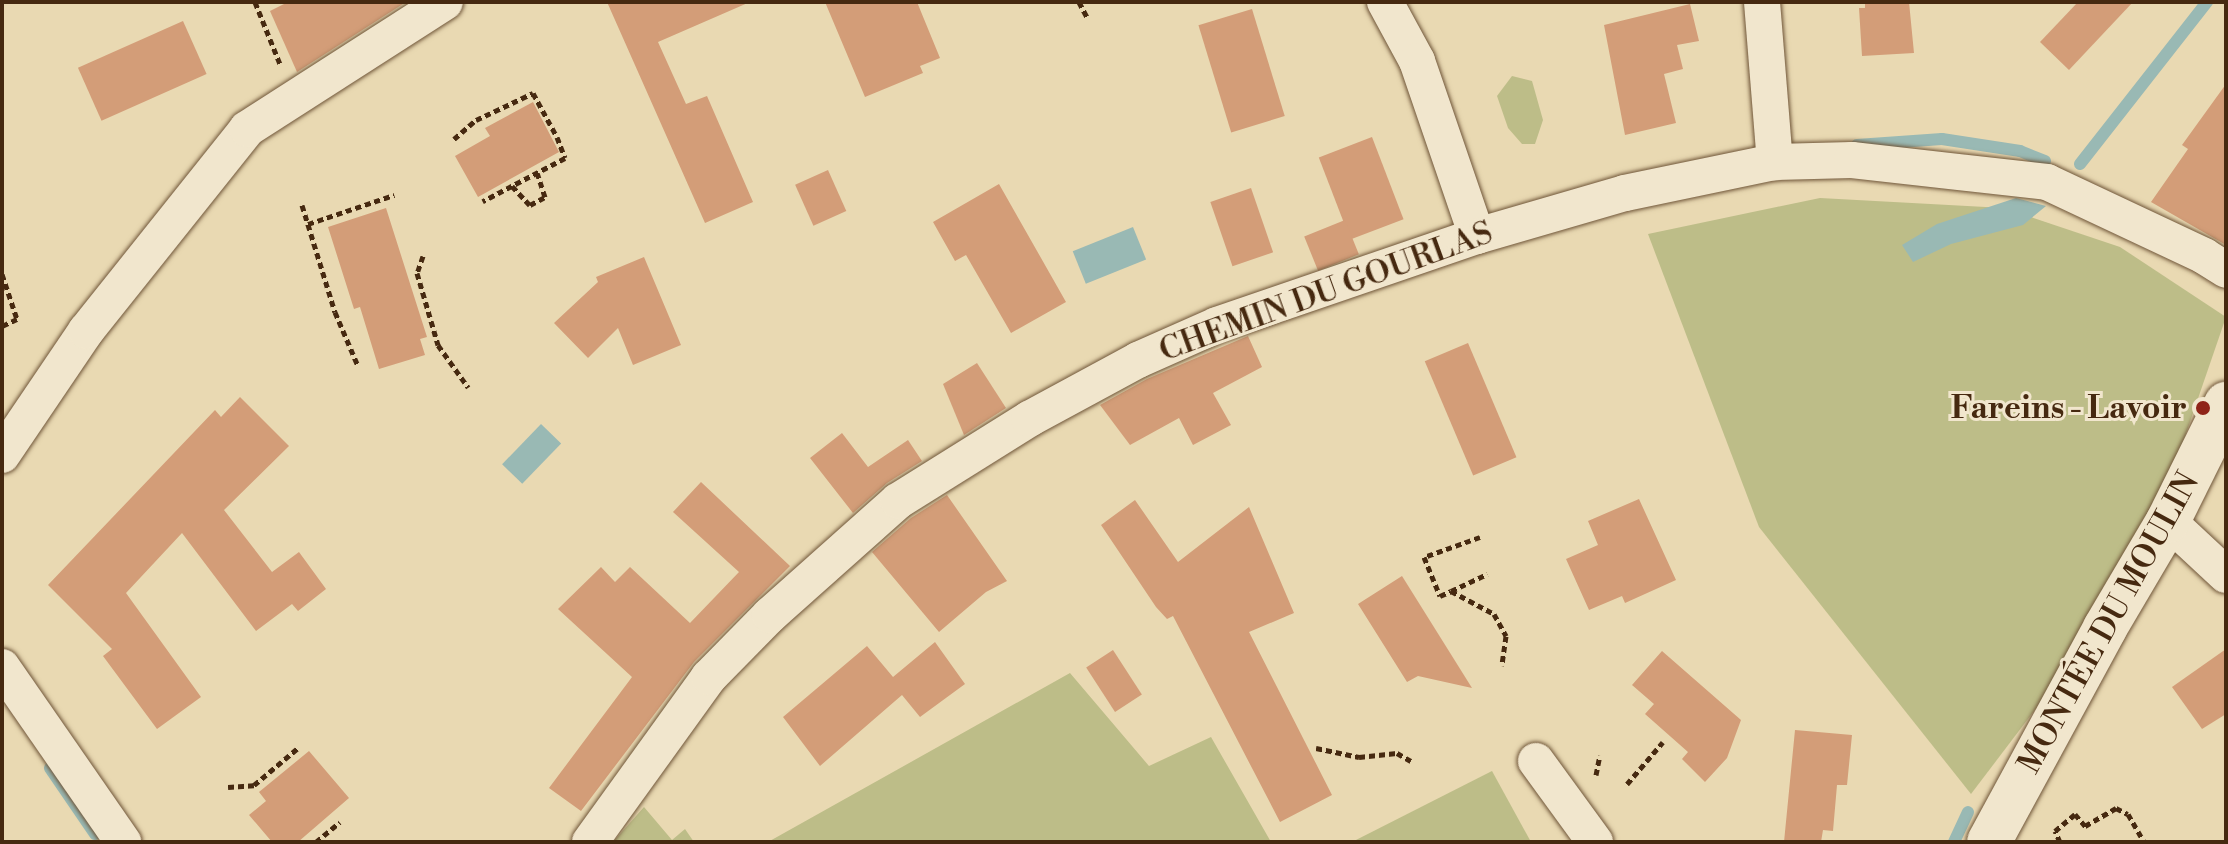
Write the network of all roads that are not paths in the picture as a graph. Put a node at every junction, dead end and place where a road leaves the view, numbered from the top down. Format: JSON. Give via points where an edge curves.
{"nodes":[{"id":1,"x":445,"y":2,"type":"edge"},
{"id":2,"x":1385,"y":2,"type":"edge"},
{"id":3,"x":1762,"y":2,"type":"edge"},
{"id":4,"x":1775,"y":162,"type":"junction"},
{"id":5,"x":1477,"y":236,"type":"junction"},
{"id":6,"x":2226,"y":270,"type":"edge"},
{"id":7,"x":2226,"y":404,"type":"edge"},
{"id":8,"x":2,"y":455,"type":"edge"},
{"id":9,"x":2168,"y":521,"type":"junction"},
{"id":10,"x":2226,"y":575,"type":"edge"},
{"id":11,"x":2,"y":667,"type":"edge"},
{"id":12,"x":1536,"y":761,"type":"dead end"},
{"id":13,"x":123,"y":842,"type":"edge"},
{"id":14,"x":590,"y":842,"type":"edge"},
{"id":15,"x":1595,"y":842,"type":"edge"},
{"id":16,"x":1989,"y":842,"type":"edge"}],
"edges":[{"from":1,"to":8,"type":"street","via":[[247,129],[86,331]]},
{"from":2,"to":5,"type":"street","via":[[1417,61]]},
{"from":3,"to":4,"type":"street"},
{"from":4,"to":5,"type":"street","name":"CHEMIN DU GOURLAS","via":[[1625,193]]},
{"from":4,"to":6,"type":"street","name":"CHEMIN DU GOURLAS","via":[[1852,160],[2047,182]]},
{"from":5,"to":14,"type":"street","name":"CHEMIN DU GOURLAS","via":[[1217,325],[1138,360],[1029,419],[898,501],[709,677]]},
{"from":7,"to":9,"type":"street","name":"MONTÉE DU MOULIN"},
{"from":9,"to":10,"type":"street"},
{"from":9,"to":16,"type":"street","name":"MONTÉE DU MOULIN"},
{"from":11,"to":13,"type":"street"},
{"from":12,"to":15,"type":"street"}]}
